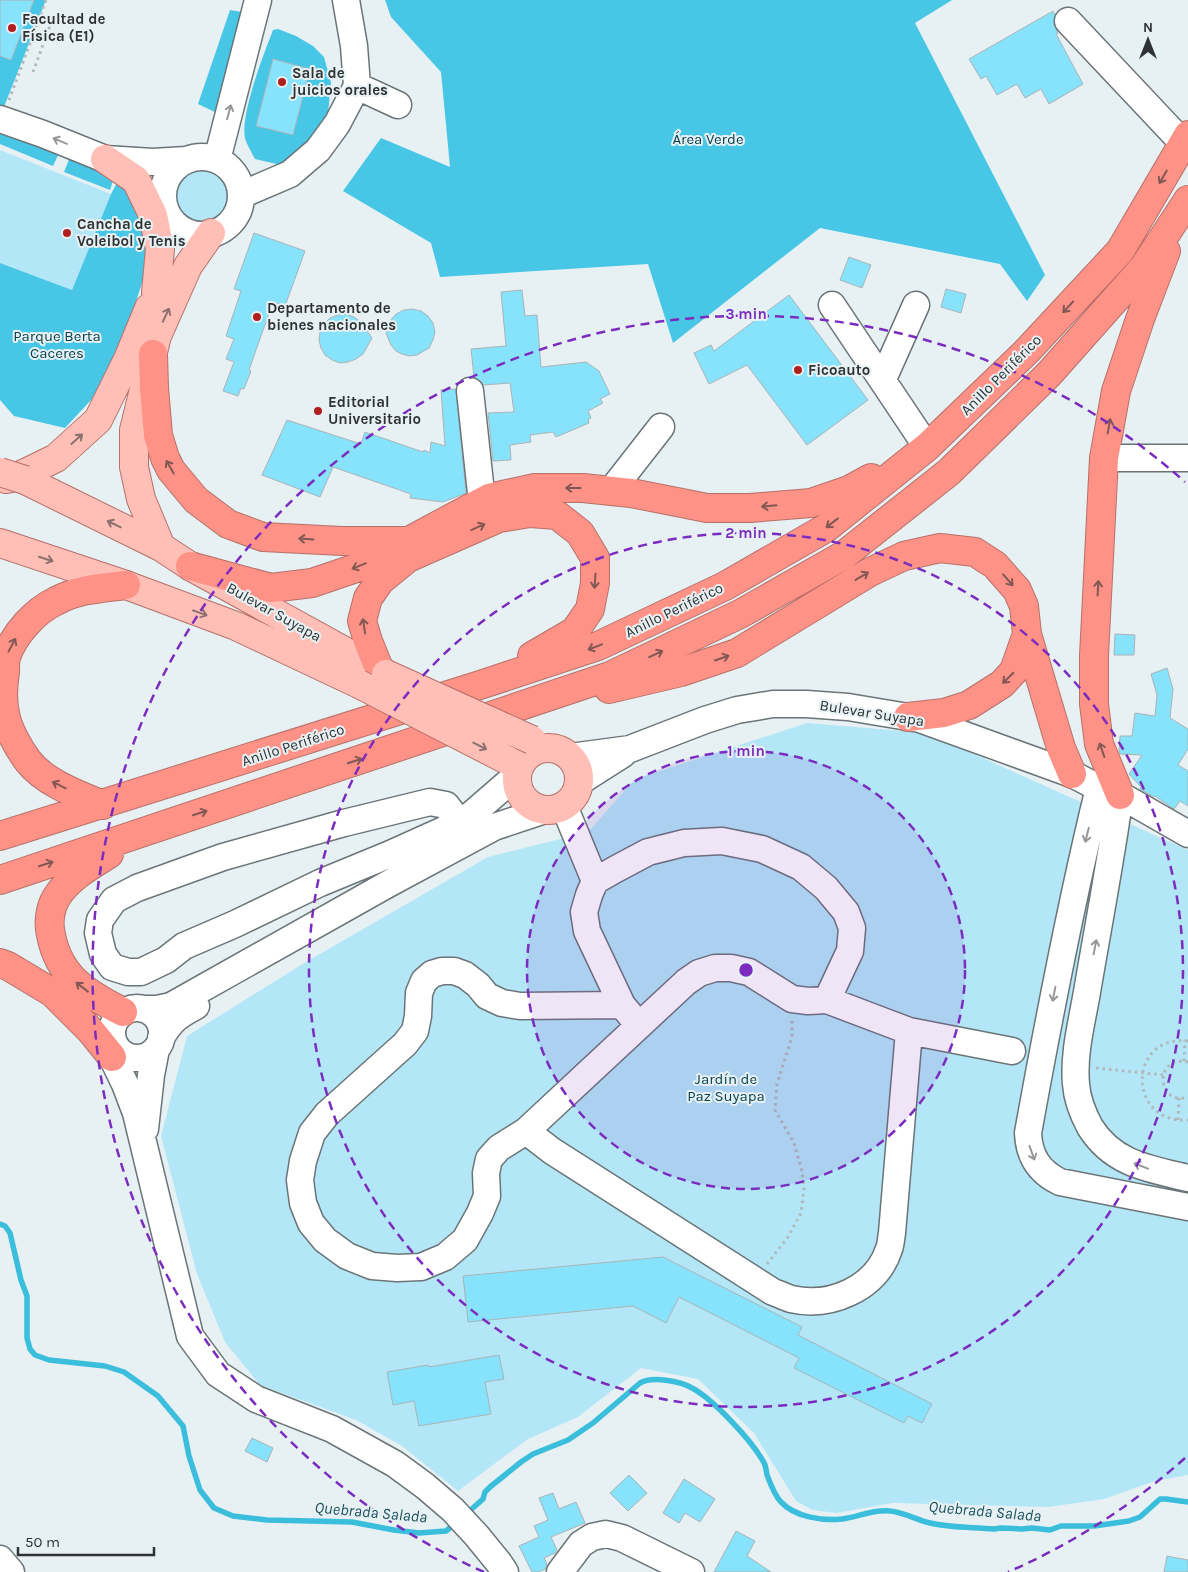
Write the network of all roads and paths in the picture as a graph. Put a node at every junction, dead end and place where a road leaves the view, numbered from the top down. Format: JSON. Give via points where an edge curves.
{"nodes":[{"id":1,"x":46,"y":0,"type":"edge"},
{"id":2,"x":258,"y":0,"type":"edge"},
{"id":3,"x":346,"y":0,"type":"edge"},
{"id":4,"x":1068,"y":21,"type":"dead end"},
{"id":5,"x":51,"y":24,"type":"dead end"},
{"id":6,"x":33,"y":72,"type":"dead end"},
{"id":7,"x":357,"y":86,"type":"junction"},
{"id":8,"x":398,"y":105,"type":"dead end"},
{"id":9,"x":1,"y":119,"type":"edge"},
{"id":10,"x":1186,"y":139,"type":"edge"},
{"id":11,"x":105,"y":159,"type":"junction"},
{"id":12,"x":186,"y":160,"type":"junction"},
{"id":13,"x":217,"y":160,"type":"junction"},
{"id":14,"x":241,"y":195,"type":"junction"},
{"id":15,"x":1186,"y":209,"type":"edge"},
{"id":16,"x":205,"y":234,"type":"junction"},
{"id":17,"x":156,"y":292,"type":"junction"},
{"id":18,"x":832,"y":305,"type":"dead end"},
{"id":19,"x":916,"y":305,"type":"dead end"},
{"id":20,"x":153,"y":354,"type":"junction"},
{"id":21,"x":882,"y":379,"type":"junction"},
{"id":22,"x":470,"y":392,"type":"dead end"},
{"id":23,"x":661,"y":428,"type":"dead end"},
{"id":24,"x":927,"y":447,"type":"junction"},
{"id":25,"x":1104,"y":458,"type":"junction"},
{"id":26,"x":1188,"y":458,"type":"edge"},
{"id":27,"x":8,"y":477,"type":"edge"},
{"id":28,"x":611,"y":491,"type":"junction"},
{"id":29,"x":482,"y":502,"type":"junction"},
{"id":30,"x":407,"y":542,"type":"junction"},
{"id":31,"x":0,"y":543,"type":"edge"},
{"id":32,"x":161,"y":547,"type":"junction"},
{"id":33,"x":190,"y":566,"type":"junction"},
{"id":34,"x":126,"y":585,"type":"junction"},
{"id":35,"x":1027,"y":634,"type":"junction"},
{"id":36,"x":375,"y":676,"type":"junction"},
{"id":37,"x":480,"y":685,"type":"junction"},
{"id":38,"x":522,"y":706,"type":"junction"},
{"id":39,"x":908,"y":716,"type":"junction"},
{"id":40,"x":558,"y":757,"type":"junction"},
{"id":41,"x":516,"y":772,"type":"junction"},
{"id":42,"x":1072,"y":774,"type":"junction"},
{"id":43,"x":1110,"y":791,"type":"junction"},
{"id":44,"x":103,"y":804,"type":"junction"},
{"id":45,"x":554,"y":808,"type":"junction"},
{"id":46,"x":457,"y":824,"type":"junction"},
{"id":47,"x":494,"y":827,"type":"junction"},
{"id":48,"x":140,"y":833,"type":"junction"},
{"id":49,"x":1188,"y":834,"type":"edge"},
{"id":50,"x":0,"y":836,"type":"edge"},
{"id":51,"x":0,"y":880,"type":"edge"},
{"id":52,"x":595,"y":881,"type":"junction"},
{"id":53,"x":388,"y":884,"type":"junction"},
{"id":54,"x":0,"y":963,"type":"edge"},
{"id":55,"x":792,"y":999,"type":"junction"},
{"id":56,"x":827,"y":1000,"type":"junction"},
{"id":57,"x":622,"y":1005,"type":"junction"},
{"id":58,"x":133,"y":1010,"type":"junction"},
{"id":59,"x":640,"y":1024,"type":"junction"},
{"id":60,"x":909,"y":1031,"type":"junction"},
{"id":61,"x":1187,"y":1041,"type":"edge"},
{"id":62,"x":159,"y":1044,"type":"junction"},
{"id":63,"x":1012,"y":1051,"type":"dead end"},
{"id":64,"x":115,"y":1058,"type":"junction"},
{"id":65,"x":1186,"y":1061,"type":"edge"},
{"id":66,"x":1076,"y":1065,"type":"junction"},
{"id":67,"x":1142,"y":1073,"type":"junction"},
{"id":68,"x":151,"y":1076,"type":"junction"},
{"id":69,"x":1163,"y":1076,"type":"junction"},
{"id":70,"x":1188,"y":1097,"type":"edge"},
{"id":71,"x":1179,"y":1098,"type":"junction"},
{"id":72,"x":1178,"y":1120,"type":"junction"},
{"id":73,"x":1188,"y":1120,"type":"edge"},
{"id":74,"x":526,"y":1131,"type":"junction"},
{"id":75,"x":144,"y":1142,"type":"junction"},
{"id":76,"x":1188,"y":1178,"type":"edge"},
{"id":77,"x":1188,"y":1207,"type":"edge"},
{"id":78,"x":754,"y":1280,"type":"junction"},
{"id":79,"x":0,"y":1559,"type":"edge"},
{"id":80,"x":502,"y":1567,"type":"edge"},
{"id":81,"x":11,"y":1572,"type":"edge"},
{"id":82,"x":560,"y":1572,"type":"edge"},
{"id":83,"x":691,"y":1572,"type":"edge"}],
"edges":[{"from":1,"to":9,"type":"path"},
{"from":13,"to":2,"type":"street","one_way":true},
{"from":3,"to":7,"type":"street"},
{"from":4,"to":10,"type":"street"},
{"from":5,"to":6,"type":"path"},
{"from":7,"to":8,"type":"street"},
{"from":7,"to":14,"type":"street","via":[[337,124],[318,150],[290,174]]},
{"from":11,"to":9,"type":"street","one_way":true},
{"from":10,"to":24,"type":"highway","name":"Anillo Periférico","one_way":true,"via":[[1120,251],[1026,352]]},
{"from":11,"to":12,"type":"street"},
{"from":11,"to":17,"type":"main road","via":[[136,180],[153,215],[160,249]]},
{"from":12,"to":13,"type":"street","via":[[201,157]]},
{"from":12,"to":16,"type":"street","via":[[174,169],[166,182],[163,196],[166,210],[185,231]]},
{"from":13,"to":14,"type":"street","via":[[234,172]]},
{"from":14,"to":16,"type":"street","via":[[233,219],[224,228]]},
{"from":25,"to":15,"type":"highway","one_way":true,"via":[[1116,392],[1140,319]]},
{"from":38,"to":15,"type":"highway","one_way":true,"via":[[610,676],[740,614],[844,555],[949,472],[1049,374],[1144,267]]},
{"from":16,"to":17,"type":"main road"},
{"from":20,"to":16,"type":"main road","one_way":true,"via":[[157,336]]},
{"from":27,"to":17,"type":"main road","one_way":true,"via":[[17,477],[56,458],[98,420]]},
{"from":18,"to":21,"type":"street"},
{"from":19,"to":21,"type":"street"},
{"from":30,"to":20,"type":"highway","one_way":true,"via":[[263,537],[228,524],[196,500],[165,458],[158,435]]},
{"from":20,"to":32,"type":"main road","via":[[134,430],[134,459],[141,499]]},
{"from":21,"to":24,"type":"street"},
{"from":22,"to":29,"type":"street"},
{"from":23,"to":28,"type":"street"},
{"from":24,"to":28,"type":"highway","one_way":true,"via":[[849,490],[811,503],[707,508]]},
{"from":24,"to":37,"type":"highway","name":"Anillo Periférico","one_way":true,"via":[[826,528],[725,586],[598,646]]},
{"from":25,"to":26,"type":"street"},
{"from":43,"to":25,"type":"highway","one_way":true,"via":[[1094,704]]},
{"from":32,"to":27,"type":"main road","name":"Bulevar Suyapa","one_way":true},
{"from":28,"to":29,"type":"highway","one_way":true,"via":[[534,488]]},
{"from":29,"to":30,"type":"highway"},
{"from":30,"to":33,"type":"highway","one_way":true,"via":[[362,566],[312,583],[271,588]]},
{"from":31,"to":34,"type":"main road","name":"Bulevar Suyapa","one_way":true},
{"from":32,"to":33,"type":"main road","name":"Bulevar Suyapa"},
{"from":33,"to":36,"type":"main road","name":"Bulevar Suyapa"},
{"from":34,"to":36,"type":"main road","name":"Bulevar Suyapa","one_way":true},
{"from":44,"to":34,"type":"highway","one_way":true,"via":[[50,780],[29,762],[15,740],[5,714],[3,685],[6,657],[32,618],[55,601],[79,591]]},
{"from":38,"to":35,"type":"highway","one_way":true,"via":[[681,672],[737,653],[870,572],[904,556],[940,548],[975,552],[995,565],[1017,590],[1024,606]]},
{"from":35,"to":39,"type":"highway","one_way":true,"via":[[1014,672],[1002,684],[969,705],[944,713]]},
{"from":35,"to":42,"type":"highway","via":[[1060,748]]},
{"from":36,"to":37,"type":"highway","one_way":true,"via":[[362,621],[368,598],[380,581],[408,558],[499,518],[530,513],[557,515],[580,533],[595,558],[590,609],[575,631]]},
{"from":36,"to":40,"type":"main road","name":"Bulevar Suyapa","bridge":true},
{"from":36,"to":41,"type":"main road","name":"Bulevar Suyapa","one_way":true,"bridge":true},
{"from":37,"to":44,"type":"highway","name":"Anillo Periférico"},
{"from":48,"to":38,"type":"highway","one_way":true},
{"from":39,"to":40,"type":"street","name":"Bulevar Suyapa","via":[[848,706],[773,704],[705,720],[630,749]]},
{"from":39,"to":42,"type":"street","name":"Bulevar Suyapa"},
{"from":40,"to":41,"type":"main road","via":[[541,749],[525,758]]},
{"from":40,"to":45,"type":"main road","via":[[577,792],[572,800]]},
{"from":41,"to":45,"type":"main road","via":[[521,794],[528,802],[536,808]]},
{"from":41,"to":46,"type":"street"},
{"from":41,"to":47,"type":"street","via":[[507,808]]},
{"from":42,"to":43,"type":"street","name":"Bulevar Suyapa"},
{"from":43,"to":49,"type":"street","name":"Bulevar Suyapa"},
{"from":66,"to":43,"type":"street","one_way":true,"via":[[1111,861]]},
{"from":43,"to":77,"type":"street","one_way":true,"via":[[1083,851],[1028,1143],[1035,1163],[1050,1178]]},
{"from":44,"to":50,"type":"highway","name":"Anillo Periférico"},
{"from":45,"to":47,"type":"street"},
{"from":45,"to":52,"type":"street"},
{"from":46,"to":46,"type":"street","via":[[320,882],[184,946],[166,960],[141,972],[112,967],[103,954],[98,933],[100,920],[114,900],[137,888],[223,857],[430,802],[446,805]]},
{"from":47,"to":53,"type":"street"},
{"from":51,"to":48,"type":"highway","one_way":true},
{"from":58,"to":48,"type":"highway","one_way":true,"via":[[97,999],[76,983],[61,965],[53,947],[50,915],[56,898],[76,875]]},
{"from":52,"to":56,"type":"street","via":[[648,852],[684,843],[722,841],[762,849],[801,867],[826,888],[846,912],[852,928],[850,951]]},
{"from":52,"to":57,"type":"street","via":[[584,912],[587,931]]},
{"from":53,"to":58,"type":"street","via":[[171,1006]]},
{"from":53,"to":62,"type":"street","via":[[381,899],[177,1016]]},
{"from":54,"to":64,"type":"highway","via":[[53,994]]},
{"from":55,"to":56,"type":"street"},
{"from":55,"to":59,"type":"street","via":[[749,972],[715,968],[686,982]]},
{"from":55,"to":78,"type":"path","via":[[792,1037],[778,1084],[775,1110],[794,1143],[802,1171],[801,1213],[788,1237]]},
{"from":56,"to":60,"type":"street"},
{"from":57,"to":59,"type":"street"},
{"from":57,"to":74,"type":"street","via":[[520,1006],[487,996],[465,975],[454,971],[442,970],[432,974],[424,981],[420,993],[415,1031],[405,1044],[327,1114],[312,1133],[300,1180],[303,1203],[311,1223],[325,1240],[347,1256],[372,1266],[421,1267],[445,1257],[465,1240],[487,1196],[489,1159],[499,1148]]},
{"from":58,"to":62,"type":"street","via":[[152,1013],[158,1020],[162,1029]]},
{"from":58,"to":64,"type":"street","via":[[117,1018],[112,1026]]},
{"from":59,"to":74,"type":"street"},
{"from":60,"to":63,"type":"street"},
{"from":60,"to":78,"type":"street","via":[[892,1233],[889,1249],[879,1268],[864,1284],[827,1300],[790,1299]]},
{"from":61,"to":65,"type":"path"},
{"from":61,"to":67,"type":"path","via":[[1166,1043],[1155,1050]]},
{"from":62,"to":64,"type":"street","via":[[148,1056],[138,1058],[120,1051]]},
{"from":62,"to":68,"type":"street"},
{"from":64,"to":68,"type":"street","via":[[127,1079],[135,1082]]},
{"from":64,"to":75,"type":"street"},
{"from":65,"to":69,"type":"path","via":[[1169,1065]]},
{"from":66,"to":67,"type":"path"},
{"from":76,"to":66,"type":"street","one_way":true,"via":[[1144,1168],[1123,1159],[1105,1145],[1091,1128],[1081,1107]]},
{"from":67,"to":69,"type":"path"},
{"from":67,"to":72,"type":"path","via":[[1142,1087],[1154,1110]]},
{"from":68,"to":75,"type":"street"},
{"from":69,"to":71,"type":"path","via":[[1164,1087]]},
{"from":70,"to":71,"type":"path"},
{"from":71,"to":72,"type":"path"},
{"from":72,"to":73,"type":"path"},
{"from":74,"to":78,"type":"street","via":[[552,1151]]},
{"from":75,"to":80,"type":"street","via":[[190,1336],[218,1374],[256,1399],[332,1429],[395,1464],[453,1510]]},
{"from":79,"to":81,"type":"street"},
{"from":82,"to":83,"type":"street","via":[[581,1544],[606,1534],[622,1538]]}]}
